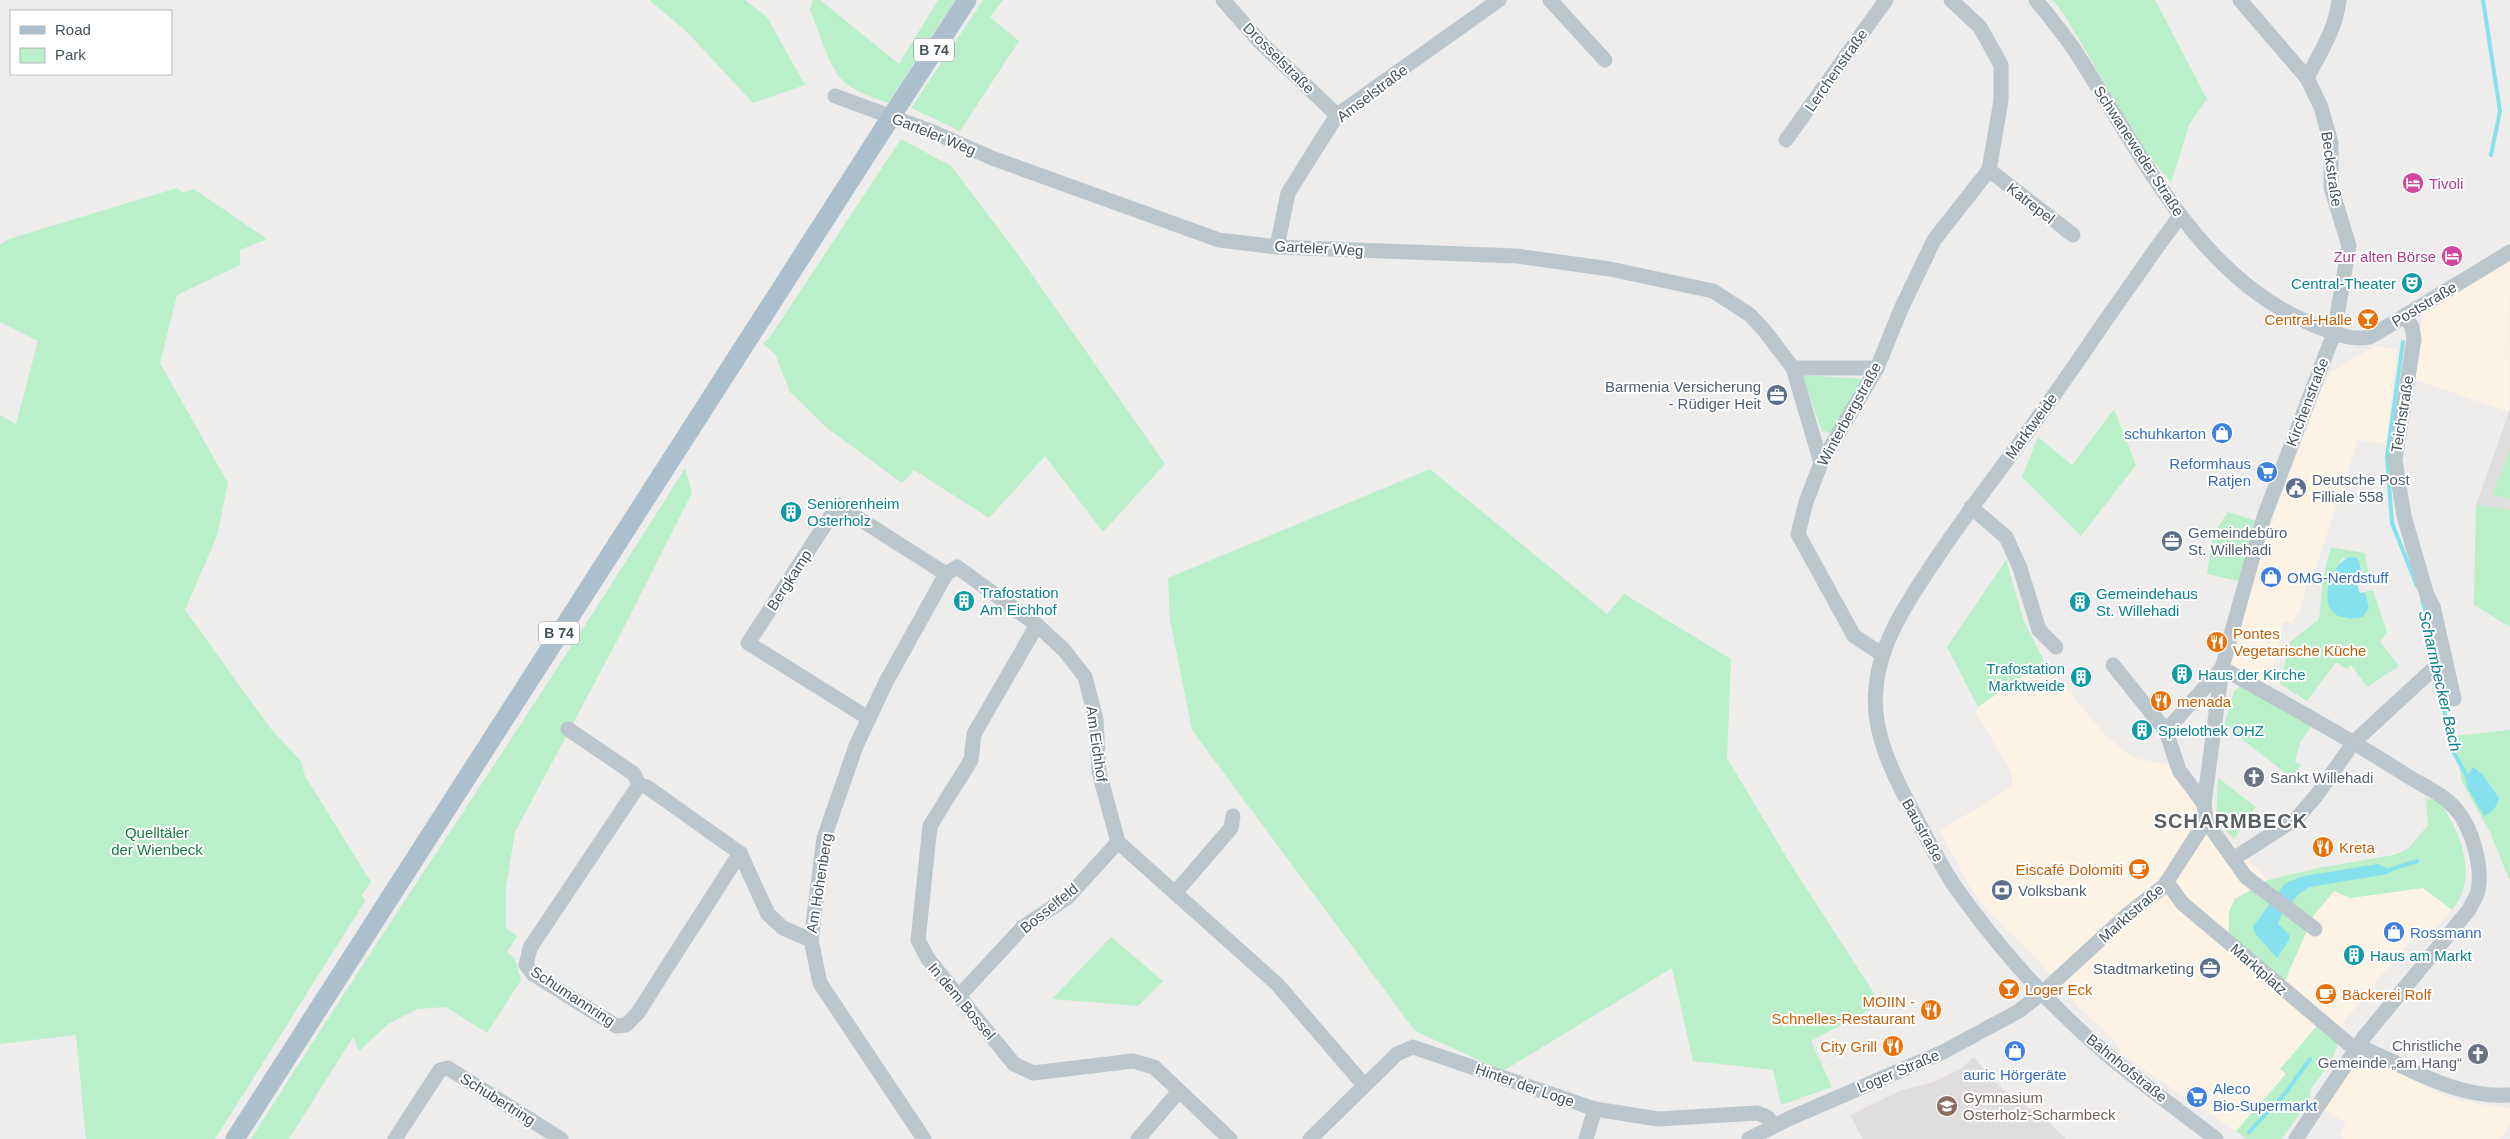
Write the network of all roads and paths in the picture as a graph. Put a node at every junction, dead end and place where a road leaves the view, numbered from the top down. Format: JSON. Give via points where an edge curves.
{"nodes":[{"id":1,"x":967,"y":0,"type":"edge"},
{"id":2,"x":1222,"y":0,"type":"edge"},
{"id":3,"x":1499,"y":0,"type":"edge"},
{"id":4,"x":1550,"y":0,"type":"edge"},
{"id":5,"x":1886,"y":0,"type":"edge"},
{"id":6,"x":1951,"y":0,"type":"edge"},
{"id":7,"x":2036,"y":0,"type":"edge"},
{"id":8,"x":2240,"y":0,"type":"edge"},
{"id":9,"x":2340,"y":0,"type":"edge"},
{"id":10,"x":1604,"y":60,"type":"dead end"},
{"id":11,"x":2307,"y":78,"type":"junction"},
{"id":12,"x":836,"y":96,"type":"dead end"},
{"id":13,"x":1337,"y":115,"type":"junction"},
{"id":14,"x":1786,"y":140,"type":"dead end"},
{"id":15,"x":1989,"y":170,"type":"junction"},
{"id":16,"x":2180,"y":216,"type":"junction"},
{"id":17,"x":2072,"y":235,"type":"dead end"},
{"id":18,"x":1277,"y":247,"type":"junction"},
{"id":19,"x":2510,"y":252,"type":"edge"},
{"id":20,"x":2405,"y":315,"type":"junction"},
{"id":21,"x":2334,"y":333,"type":"junction"},
{"id":22,"x":1793,"y":368,"type":"junction"},
{"id":23,"x":1877,"y":368,"type":"junction"},
{"id":24,"x":1821,"y":463,"type":"junction"},
{"id":25,"x":1972,"y":507,"type":"junction"},
{"id":26,"x":952,"y":571,"type":"junction"},
{"id":27,"x":1038,"y":625,"type":"junction"},
{"id":28,"x":1888,"y":639,"type":"joint"},
{"id":29,"x":2056,"y":647,"type":"dead end"},
{"id":30,"x":1883,"y":656,"type":"junction"},
{"id":31,"x":2113,"y":665,"type":"dead end"},
{"id":32,"x":2438,"y":665,"type":"junction"},
{"id":33,"x":2222,"y":668,"type":"junction"},
{"id":34,"x":2454,"y":699,"type":"dead end"},
{"id":35,"x":868,"y":718,"type":"junction"},
{"id":36,"x":568,"y":729,"type":"dead end"},
{"id":37,"x":2166,"y":730,"type":"junction"},
{"id":38,"x":2354,"y":742,"type":"junction"},
{"id":39,"x":639,"y":785,"type":"junction"},
{"id":40,"x":2204,"y":804,"type":"junction"},
{"id":41,"x":1233,"y":816,"type":"dead end"},
{"id":42,"x":2206,"y":821,"type":"junction"},
{"id":43,"x":1118,"y":842,"type":"junction"},
{"id":44,"x":740,"y":853,"type":"junction"},
{"id":45,"x":2233,"y":859,"type":"junction"},
{"id":46,"x":2167,"y":882,"type":"junction"},
{"id":47,"x":1175,"y":893,"type":"junction"},
{"id":48,"x":2315,"y":929,"type":"dead end"},
{"id":49,"x":811,"y":940,"type":"junction"},
{"id":50,"x":2042,"y":993,"type":"junction"},
{"id":51,"x":959,"y":996,"type":"junction"},
{"id":52,"x":2357,"y":1048,"type":"junction"},
{"id":53,"x":1364,"y":1084,"type":"junction"},
{"id":54,"x":1179,"y":1091,"type":"junction"},
{"id":55,"x":2510,"y":1095,"type":"edge"},
{"id":56,"x":1594,"y":1109,"type":"junction"},
{"id":57,"x":1774,"y":1125,"type":"junction"},
{"id":58,"x":545,"y":1135,"type":"edge"},
{"id":59,"x":235,"y":1139,"type":"edge"},
{"id":60,"x":395,"y":1139,"type":"edge"},
{"id":61,"x":561,"y":1139,"type":"edge"},
{"id":62,"x":924,"y":1139,"type":"edge"},
{"id":63,"x":1138,"y":1139,"type":"edge"},
{"id":64,"x":1230,"y":1139,"type":"edge"},
{"id":65,"x":1310,"y":1139,"type":"edge"},
{"id":66,"x":1586,"y":1139,"type":"edge"},
{"id":67,"x":1749,"y":1139,"type":"edge"},
{"id":68,"x":2216,"y":1139,"type":"edge"},
{"id":69,"x":2296,"y":1139,"type":"edge"}],
"edges":[{"from":1,"to":59,"type":"main road","number":"B 74","bridge":true},
{"from":2,"to":13,"type":"street","name":"Drosselstraße","via":[[1261,43]]},
{"from":3,"to":13,"type":"street","name":"Amselstraße"},
{"from":4,"to":10,"type":"street"},
{"from":5,"to":14,"type":"street","name":"Lerchenstraße"},
{"from":6,"to":15,"type":"street","via":[[1980,27],[2001,65],[2001,100]]},
{"from":7,"to":16,"type":"street","name":"Schwaneweder Straße","via":[[2073,48],[2137,155]]},
{"from":8,"to":11,"type":"street","name":"Beckstraße"},
{"from":9,"to":11,"type":"street","via":[[2327,41]]},
{"from":11,"to":21,"type":"street","name":"Beckstraße","via":[[2327,126],[2331,143],[2331,187],[2349,246]]},
{"from":12,"to":18,"type":"street","name":"Garteler Weg","via":[[992,158],[1219,240]]},
{"from":13,"to":18,"type":"street","name":"Amselstraße","via":[[1288,193]]},
{"from":15,"to":17,"type":"street","name":"Katrepel"},
{"from":15,"to":23,"type":"street","name":"Winterbergstraße","via":[[1934,240]]},
{"from":16,"to":21,"type":"street","name":"Schwaneweder Straße","via":[[2233,272],[2272,303]]},
{"from":16,"to":25,"type":"street","name":"Marktweide"},
{"from":18,"to":22,"type":"street","name":"Garteler Weg","via":[[1517,256],[1610,269],[1704,288],[1750,315]]},
{"from":19,"to":20,"type":"street","name":"Poststraße"},
{"from":20,"to":21,"type":"street","name":"Poststraße","via":[[2370,337],[2357,340]]},
{"from":20,"to":32,"type":"street","name":"Teichstraße","via":[[2414,339],[2395,460],[2404,516],[2427,596],[2433,606]]},
{"from":21,"to":33,"type":"street","name":"Kirchenstraße","via":[[2264,517]]},
{"from":22,"to":23,"type":"street"},
{"from":22,"to":24,"type":"street","name":"Garteler Weg"},
{"from":23,"to":24,"type":"street","name":"Winterbergstraße"},
{"from":24,"to":30,"type":"street","name":"Winterbergstraße","via":[[1798,534],[1854,636]]},
{"from":25,"to":28,"type":"street","name":"Marktweide","via":[[1909,599]]},
{"from":25,"to":29,"type":"street","via":[[2006,538],[2020,568],[2039,630]]},
{"from":26,"to":27,"type":"street","name":"Am Eichhof"},
{"from":26,"to":35,"type":"street","name":"Am Hohenberg"},
{"from":26,"to":35,"type":"street","name":"Bergkamp","via":[[838,505],[748,643]]},
{"from":27,"to":43,"type":"street","name":"Am Eichhof","via":[[1064,650],[1085,677],[1096,719],[1099,772]]},
{"from":27,"to":51,"type":"street","name":"In dem Bossel","via":[[974,734],[971,760],[930,826],[918,940],[928,959]]},
{"from":28,"to":30,"type":"street","name":"Baustraße"},
{"from":30,"to":50,"type":"street","name":"Baustraße","via":[[1875,711],[1882,742],[1898,782],[1955,886]]},
{"from":31,"to":37,"type":"street"},
{"from":32,"to":34,"type":"street","name":"Teichstraße"},
{"from":32,"to":38,"type":"street"},
{"from":33,"to":37,"type":"street"},
{"from":33,"to":38,"type":"street"},
{"from":33,"to":40,"type":"street","name":"Kirchenstraße"},
{"from":35,"to":49,"type":"street","name":"Am Hohenberg","via":[[824,838]]},
{"from":36,"to":39,"type":"street","via":[[634,774]]},
{"from":37,"to":40,"type":"street","via":[[2179,770]]},
{"from":38,"to":45,"type":"street","via":[[2297,818]]},
{"from":38,"to":52,"type":"street","via":[[2444,797],[2464,821],[2479,871],[2478,891],[2468,911]]},
{"from":39,"to":44,"type":"street"},
{"from":39,"to":44,"type":"street","name":"Schumannring","via":[[530,948],[526,964],[533,974],[616,1026],[626,1025],[637,1014]]},
{"from":40,"to":42,"type":"street","name":"Kirchenstraße"},
{"from":41,"to":47,"type":"street","via":[[1231,828]]},
{"from":42,"to":45,"type":"street"},
{"from":42,"to":46,"type":"street","name":"Marktstraße"},
{"from":43,"to":47,"type":"street"},
{"from":43,"to":51,"type":"street","name":"Bosselfeld","via":[[1068,897],[1023,927]]},
{"from":44,"to":49,"type":"street","via":[[768,914],[783,928]]},
{"from":45,"to":48,"type":"street","via":[[2246,877]]},
{"from":46,"to":50,"type":"street","name":"Marktstraße"},
{"from":46,"to":52,"type":"street","name":"Marktplatz","via":[[2182,903]]},
{"from":47,"to":53,"type":"street","via":[[1277,984]]},
{"from":49,"to":62,"type":"street","name":"Am Hohenberg","via":[[820,983]]},
{"from":50,"to":57,"type":"street","name":"Loger Straße","via":[[2019,1011],[1951,1048]]},
{"from":50,"to":68,"type":"street","name":"Bahnhofstraße","via":[[2110,1057]]},
{"from":51,"to":54,"type":"street","name":"In dem Bossel","via":[[1014,1064],[1033,1073],[1133,1061],[1154,1067]]},
{"from":52,"to":55,"type":"street","name":"Marktplatz","via":[[2450,1088],[2493,1096]]},
{"from":52,"to":69,"type":"street"},
{"from":53,"to":56,"type":"street","name":"Hinter der Loge","via":[[1397,1054],[1413,1047]]},
{"from":53,"to":65,"type":"street","name":"Hinter der Loge"},
{"from":54,"to":63,"type":"street"},
{"from":54,"to":64,"type":"street","name":"In dem Bossel"},
{"from":56,"to":57,"type":"street","name":"Hinter der Loge","via":[[1658,1119],[1758,1113]]},
{"from":56,"to":66,"type":"street"},
{"from":57,"to":67,"type":"street","name":"Loger Straße"},
{"from":58,"to":60,"type":"street","name":"Schubertring","via":[[448,1068],[440,1070]]},
{"from":58,"to":61,"type":"street","name":"Schubertring"}]}
